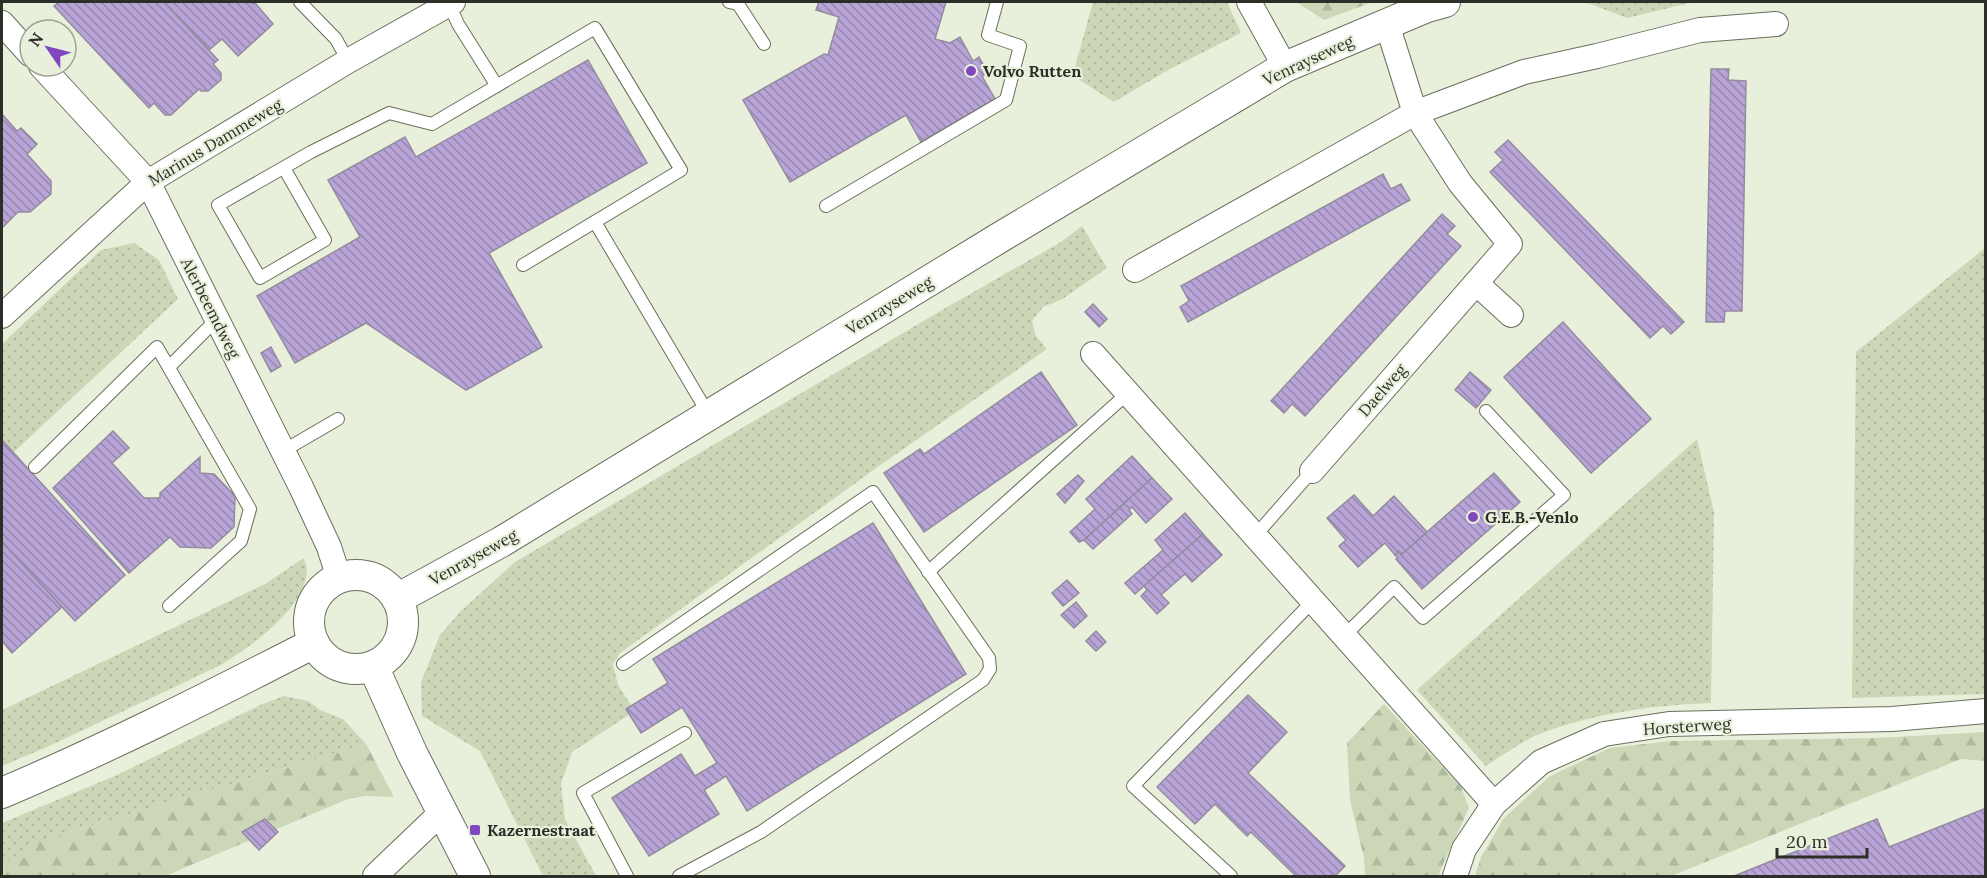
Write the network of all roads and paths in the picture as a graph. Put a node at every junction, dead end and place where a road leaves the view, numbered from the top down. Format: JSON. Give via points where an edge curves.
{"nodes":[{"id":1,"x":300,"y":2,"type":"edge"},
{"id":2,"x":736,"y":2,"type":"edge"},
{"id":3,"x":997,"y":2,"type":"edge"},
{"id":4,"x":1249,"y":2,"type":"edge"},
{"id":5,"x":1445,"y":2,"type":"edge"},
{"id":6,"x":451,"y":3,"type":"edge"},
{"id":7,"x":2,"y":23,"type":"edge"},
{"id":8,"x":1387,"y":24,"type":"junction"},
{"id":9,"x":1776,"y":24,"type":"dead end"},
{"id":10,"x":18,"y":41,"type":"edge"},
{"id":11,"x":764,"y":44,"type":"dead end"},
{"id":12,"x":348,"y":62,"type":"junction"},
{"id":13,"x":1285,"y":67,"type":"junction"},
{"id":14,"x":52,"y":78,"type":"edge"},
{"id":15,"x":497,"y":86,"type":"junction"},
{"id":16,"x":1415,"y":113,"type":"junction"},
{"id":17,"x":284,"y":168,"type":"junction"},
{"id":18,"x":148,"y":182,"type":"junction"},
{"id":19,"x":826,"y":206,"type":"dead end"},
{"id":20,"x":595,"y":222,"type":"junction"},
{"id":21,"x":523,"y":265,"type":"dead end"},
{"id":22,"x":1135,"y":270,"type":"dead end"},
{"id":23,"x":1476,"y":283,"type":"junction"},
{"id":24,"x":1511,"y":315,"type":"dead end"},
{"id":25,"x":2,"y":316,"type":"edge"},
{"id":26,"x":216,"y":319,"type":"junction"},
{"id":27,"x":1093,"y":354,"type":"dead end"},
{"id":28,"x":169,"y":367,"type":"junction"},
{"id":29,"x":1128,"y":393,"type":"junction"},
{"id":30,"x":1486,"y":411,"type":"dead end"},
{"id":31,"x":709,"y":415,"type":"junction"},
{"id":32,"x":338,"y":419,"type":"dead end"},
{"id":33,"x":283,"y":451,"type":"junction"},
{"id":34,"x":35,"y":467,"type":"dead end"},
{"id":35,"x":1312,"y":471,"type":"joint"},
{"id":36,"x":1255,"y":536,"type":"junction"},
{"id":37,"x":928,"y":572,"type":"junction"},
{"id":38,"x":339,"y":578,"type":"junction"},
{"id":39,"x":397,"y":599,"type":"junction"},
{"id":40,"x":1312,"y":601,"type":"junction"},
{"id":41,"x":169,"y":606,"type":"dead end"},
{"id":42,"x":1344,"y":636,"type":"junction"},
{"id":43,"x":314,"y":644,"type":"junction"},
{"id":44,"x":623,"y":664,"type":"dead end"},
{"id":45,"x":373,"y":666,"type":"junction"},
{"id":46,"x":1986,"y":711,"type":"edge"},
{"id":47,"x":685,"y":733,"type":"dead end"},
{"id":48,"x":2,"y":793,"type":"edge"},
{"id":49,"x":1494,"y":804,"type":"junction"},
{"id":50,"x":441,"y":812,"type":"junction"},
{"id":51,"x":375,"y":876,"type":"edge"},
{"id":52,"x":475,"y":876,"type":"edge"},
{"id":53,"x":627,"y":876,"type":"edge"},
{"id":54,"x":679,"y":876,"type":"edge"},
{"id":55,"x":1231,"y":876,"type":"edge"},
{"id":56,"x":1455,"y":876,"type":"edge"}],
"edges":[{"from":1,"to":12,"type":"lane","via":[[336,39]]},
{"from":2,"to":11,"type":"lane"},
{"from":3,"to":19,"type":"lane","via":[[988,35],[1020,46],[1006,100]]},
{"from":4,"to":13,"type":"street"},
{"from":5,"to":8,"type":"street","name":"Venrayseweg"},
{"from":6,"to":12,"type":"street","name":"Marinus Dammeweg"},
{"from":6,"to":15,"type":"lane","via":[[458,24]]},
{"from":7,"to":10,"type":"street"},
{"from":8,"to":13,"type":"street","name":"Venrayseweg"},
{"from":8,"to":16,"type":"street"},
{"from":9,"to":16,"type":"street","via":[[1700,30],[1524,72]]},
{"from":12,"to":18,"type":"street","name":"Marinus Dammeweg"},
{"from":13,"to":31,"type":"street","name":"Venrayseweg"},
{"from":14,"to":18,"type":"street","name":"Alerbeemdweg"},
{"from":15,"to":17,"type":"lane","via":[[432,124],[389,112]]},
{"from":15,"to":20,"type":"lane","via":[[595,28],[681,170]]},
{"from":16,"to":22,"type":"street"},
{"from":16,"to":23,"type":"street","name":"Daelweg","via":[[1460,183],[1510,244]]},
{"from":17,"to":17,"type":"lane","via":[[325,240],[260,278],[218,205]]},
{"from":18,"to":25,"type":"street","name":"Marinus Dammeweg"},
{"from":18,"to":26,"type":"street","name":"Alerbeemdweg"},
{"from":20,"to":21,"type":"lane"},
{"from":20,"to":31,"type":"lane"},
{"from":23,"to":24,"type":"street"},
{"from":23,"to":35,"type":"street","name":"Daelweg"},
{"from":26,"to":28,"type":"lane"},
{"from":26,"to":33,"type":"street","name":"Alerbeemdweg"},
{"from":27,"to":29,"type":"street"},
{"from":28,"to":34,"type":"lane","via":[[157,347]]},
{"from":28,"to":41,"type":"lane","via":[[250,509],[241,541]]},
{"from":29,"to":36,"type":"street"},
{"from":29,"to":37,"type":"lane"},
{"from":30,"to":42,"type":"lane","via":[[1564,495],[1424,618],[1394,587]]},
{"from":31,"to":39,"type":"street","name":"Venrayseweg","via":[[501,542]]},
{"from":32,"to":33,"type":"lane"},
{"from":33,"to":38,"type":"street","name":"Alerbeemdweg","via":[[329,547]]},
{"from":35,"to":36,"type":"lane","name":"Daelweg"},
{"from":36,"to":40,"type":"street"},
{"from":37,"to":44,"type":"lane","via":[[873,492]]},
{"from":37,"to":54,"type":"lane","via":[[989,658],[990,669],[983,680],[761,832]]},
{"from":38,"to":39,"type":"street","via":[[372,578]]},
{"from":38,"to":43,"type":"street","via":[[315,598],[309,629]]},
{"from":39,"to":45,"type":"street","via":[[403,625],[400,638],[385,660]]},
{"from":40,"to":42,"type":"street"},
{"from":40,"to":55,"type":"lane","via":[[1133,786]]},
{"from":42,"to":49,"type":"street"},
{"from":43,"to":45,"type":"street","via":[[321,655],[339,666]]},
{"from":43,"to":48,"type":"street","via":[[81,759]]},
{"from":45,"to":50,"type":"street"},
{"from":46,"to":49,"type":"street","name":"Horsterweg","via":[[1892,719],[1669,724],[1604,734],[1541,762]]},
{"from":47,"to":53,"type":"lane","via":[[583,793]]},
{"from":49,"to":56,"type":"street","name":"Horsterweg","via":[[1464,849]]},
{"from":50,"to":51,"type":"street"},
{"from":50,"to":52,"type":"street"}]}
